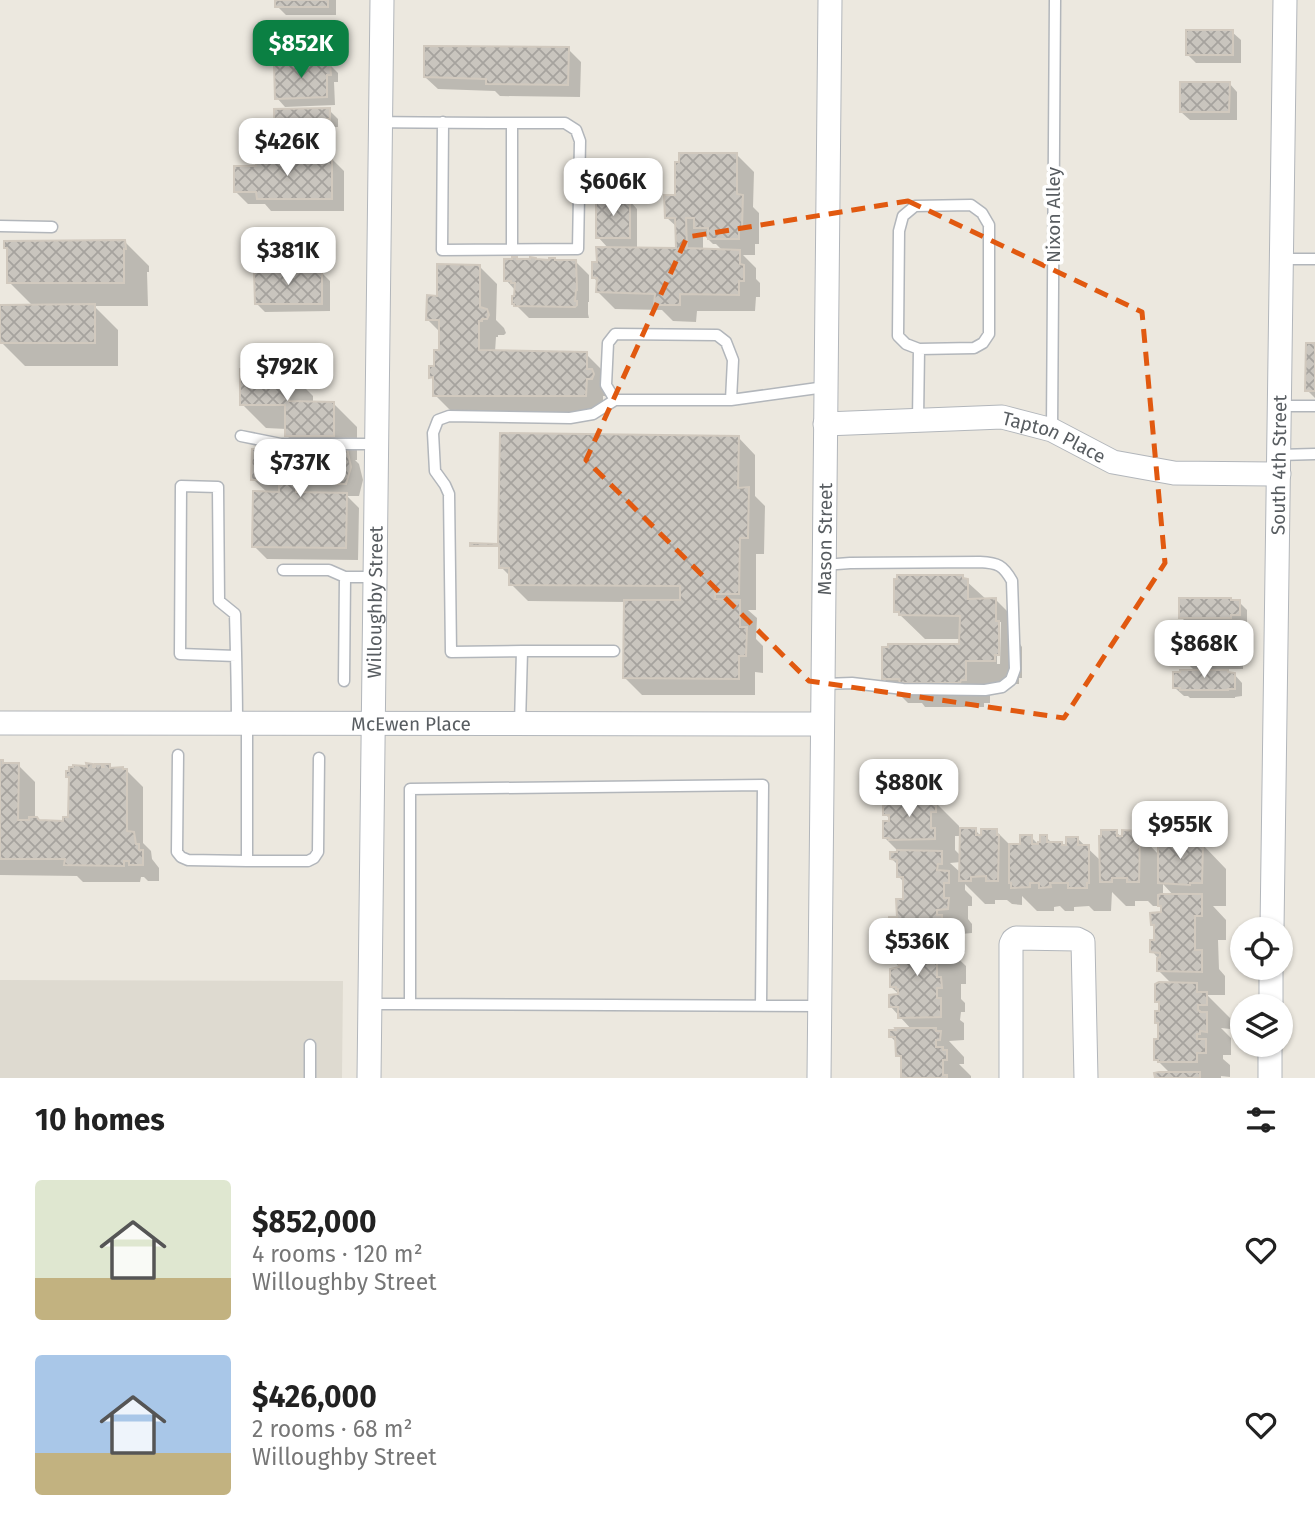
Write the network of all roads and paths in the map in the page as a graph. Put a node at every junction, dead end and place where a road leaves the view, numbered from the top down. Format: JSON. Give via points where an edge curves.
{"nodes":[{"id":1,"x":382,"y":0,"type":"edge"},
{"id":2,"x":830,"y":0,"type":"edge"},
{"id":3,"x":1055,"y":0,"type":"edge"},
{"id":4,"x":1286,"y":0,"type":"edge"},
{"id":5,"x":380,"y":122,"type":"junction"},
{"id":6,"x":443,"y":122,"type":"junction"},
{"id":7,"x":512,"y":123,"type":"junction"},
{"id":8,"x":0,"y":226,"type":"edge"},
{"id":9,"x":52,"y":227,"type":"dead end"},
{"id":10,"x":512,"y":249,"type":"junction"},
{"id":11,"x":1283,"y":259,"type":"junction"},
{"id":12,"x":1315,"y":259,"type":"edge"},
{"id":13,"x":919,"y":349,"type":"junction"},
{"id":14,"x":825,"y":387,"type":"junction"},
{"id":15,"x":615,"y":400,"type":"junction"},
{"id":16,"x":731,"y":400,"type":"junction"},
{"id":17,"x":1280,"y":406,"type":"junction"},
{"id":18,"x":1315,"y":406,"type":"edge"},
{"id":19,"x":918,"y":420,"type":"junction"},
{"id":20,"x":825,"y":424,"type":"junction"},
{"id":21,"x":1052,"y":430,"type":"junction"},
{"id":22,"x":241,"y":436,"type":"dead end"},
{"id":23,"x":376,"y":444,"type":"junction"},
{"id":24,"x":1315,"y":454,"type":"edge"},
{"id":25,"x":1279,"y":465,"type":"junction"},
{"id":26,"x":824,"y":565,"type":"junction"},
{"id":27,"x":283,"y":570,"type":"dead end"},
{"id":28,"x":345,"y":577,"type":"junction"},
{"id":29,"x":375,"y":577,"type":"junction"},
{"id":30,"x":522,"y":651,"type":"junction"},
{"id":31,"x":614,"y":652,"type":"dead end"},
{"id":32,"x":236,"y":656,"type":"junction"},
{"id":33,"x":344,"y":681,"type":"dead end"},
{"id":34,"x":824,"y":684,"type":"junction"},
{"id":35,"x":0,"y":723,"type":"edge"},
{"id":36,"x":242,"y":724,"type":"junction"},
{"id":37,"x":373,"y":724,"type":"junction"},
{"id":38,"x":520,"y":724,"type":"junction"},
{"id":39,"x":822,"y":724,"type":"junction"},
{"id":40,"x":178,"y":755,"type":"dead end"},
{"id":41,"x":319,"y":758,"type":"dead end"},
{"id":42,"x":247,"y":860,"type":"junction"},
{"id":43,"x":1272,"y":917,"type":"edge"},
{"id":44,"x":370,"y":1004,"type":"junction"},
{"id":45,"x":410,"y":1004,"type":"junction"},
{"id":46,"x":761,"y":1005,"type":"junction"},
{"id":47,"x":820,"y":1006,"type":"junction"},
{"id":48,"x":310,"y":1045,"type":"dead end"},
{"id":49,"x":1270,"y":1057,"type":"edge"},
{"id":50,"x":310,"y":1078,"type":"edge"},
{"id":51,"x":369,"y":1078,"type":"edge"},
{"id":52,"x":820,"y":1078,"type":"edge"},
{"id":53,"x":1011,"y":1078,"type":"edge"},
{"id":54,"x":1086,"y":1078,"type":"edge"},
{"id":55,"x":1269,"y":1078,"type":"edge"}],
"edges":[{"from":1,"to":5,"type":"street","name":"Willoughby Street"},
{"from":2,"to":14,"type":"street","name":"Mason Street"},
{"from":3,"to":21,"type":"lane","name":"Nixon Alley"},
{"from":4,"to":11,"type":"street","name":"South 4th Street"},
{"from":5,"to":6,"type":"lane"},
{"from":5,"to":23,"type":"street","name":"Willoughby Street"},
{"from":6,"to":7,"type":"lane"},
{"from":6,"to":10,"type":"lane","via":[[442,250]]},
{"from":7,"to":10,"type":"lane"},
{"from":7,"to":10,"type":"lane","via":[[565,123],[576,130],[580,141],[578,248]]},
{"from":8,"to":9,"type":"lane"},
{"from":11,"to":12,"type":"lane"},
{"from":11,"to":17,"type":"street","name":"South 4th Street"},
{"from":13,"to":13,"type":"lane","via":[[898,337],[903,216],[915,206],[971,205],[989,225],[989,334],[974,348]]},
{"from":13,"to":19,"type":"lane"},
{"from":14,"to":16,"type":"lane"},
{"from":14,"to":20,"type":"street","name":"Mason Street"},
{"from":15,"to":16,"type":"lane"},
{"from":15,"to":16,"type":"lane","via":[[606,385],[608,343],[615,334],[717,335],[726,342],[733,360]]},
{"from":15,"to":30,"type":"lane","via":[[593,414],[570,418],[449,416],[438,420],[433,433],[435,471],[449,494],[451,652]]},
{"from":17,"to":18,"type":"lane"},
{"from":17,"to":25,"type":"street","name":"South 4th Street"},
{"from":19,"to":20,"type":"street","name":"Tapton Place"},
{"from":19,"to":21,"type":"street","name":"Tapton Place","via":[[1002,417]]},
{"from":20,"to":26,"type":"street","name":"Mason Street"},
{"from":21,"to":25,"type":"street","name":"Tapton Place","via":[[1113,462],[1174,473]]},
{"from":22,"to":23,"type":"lane","via":[[281,444]]},
{"from":23,"to":29,"type":"street","name":"Willoughby Street"},
{"from":24,"to":25,"type":"lane"},
{"from":25,"to":43,"type":"street","name":"South 4th Street"},
{"from":26,"to":34,"type":"street","name":"Mason Street"},
{"from":26,"to":34,"type":"lane","via":[[980,562],[1006,569],[1012,581],[1014,669],[1011,680],[1002,687],[985,690]]},
{"from":27,"to":28,"type":"lane","via":[[328,570]]},
{"from":28,"to":29,"type":"lane"},
{"from":28,"to":33,"type":"lane"},
{"from":29,"to":37,"type":"street","name":"Willoughby Street"},
{"from":30,"to":31,"type":"lane"},
{"from":30,"to":38,"type":"lane"},
{"from":32,"to":32,"type":"lane","via":[[180,654],[181,486],[218,487],[219,601],[236,614]]},
{"from":32,"to":36,"type":"lane"},
{"from":34,"to":39,"type":"street","name":"Mason Street"},
{"from":35,"to":36,"type":"street","name":"McEwen Place"},
{"from":36,"to":37,"type":"street","name":"McEwen Place"},
{"from":36,"to":42,"type":"lane"},
{"from":37,"to":38,"type":"street","name":"McEwen Place"},
{"from":37,"to":44,"type":"street","name":"Willoughby Street"},
{"from":38,"to":39,"type":"street","name":"McEwen Place"},
{"from":39,"to":47,"type":"street","name":"Mason Street"},
{"from":40,"to":42,"type":"lane","via":[[177,852],[188,860]]},
{"from":41,"to":42,"type":"lane","via":[[318,852],[314,858]]},
{"from":44,"to":45,"type":"lane"},
{"from":44,"to":51,"type":"street","name":"Willoughby Street"},
{"from":45,"to":46,"type":"lane"},
{"from":45,"to":46,"type":"lane","via":[[410,789],[763,785]]},
{"from":46,"to":47,"type":"lane"},
{"from":47,"to":52,"type":"street","name":"Mason Street"},
{"from":48,"to":50,"type":"lane"},
{"from":49,"to":55,"type":"street"},
{"from":53,"to":54,"type":"street","via":[[1011,944],[1016,938],[1083,942]]}]}
